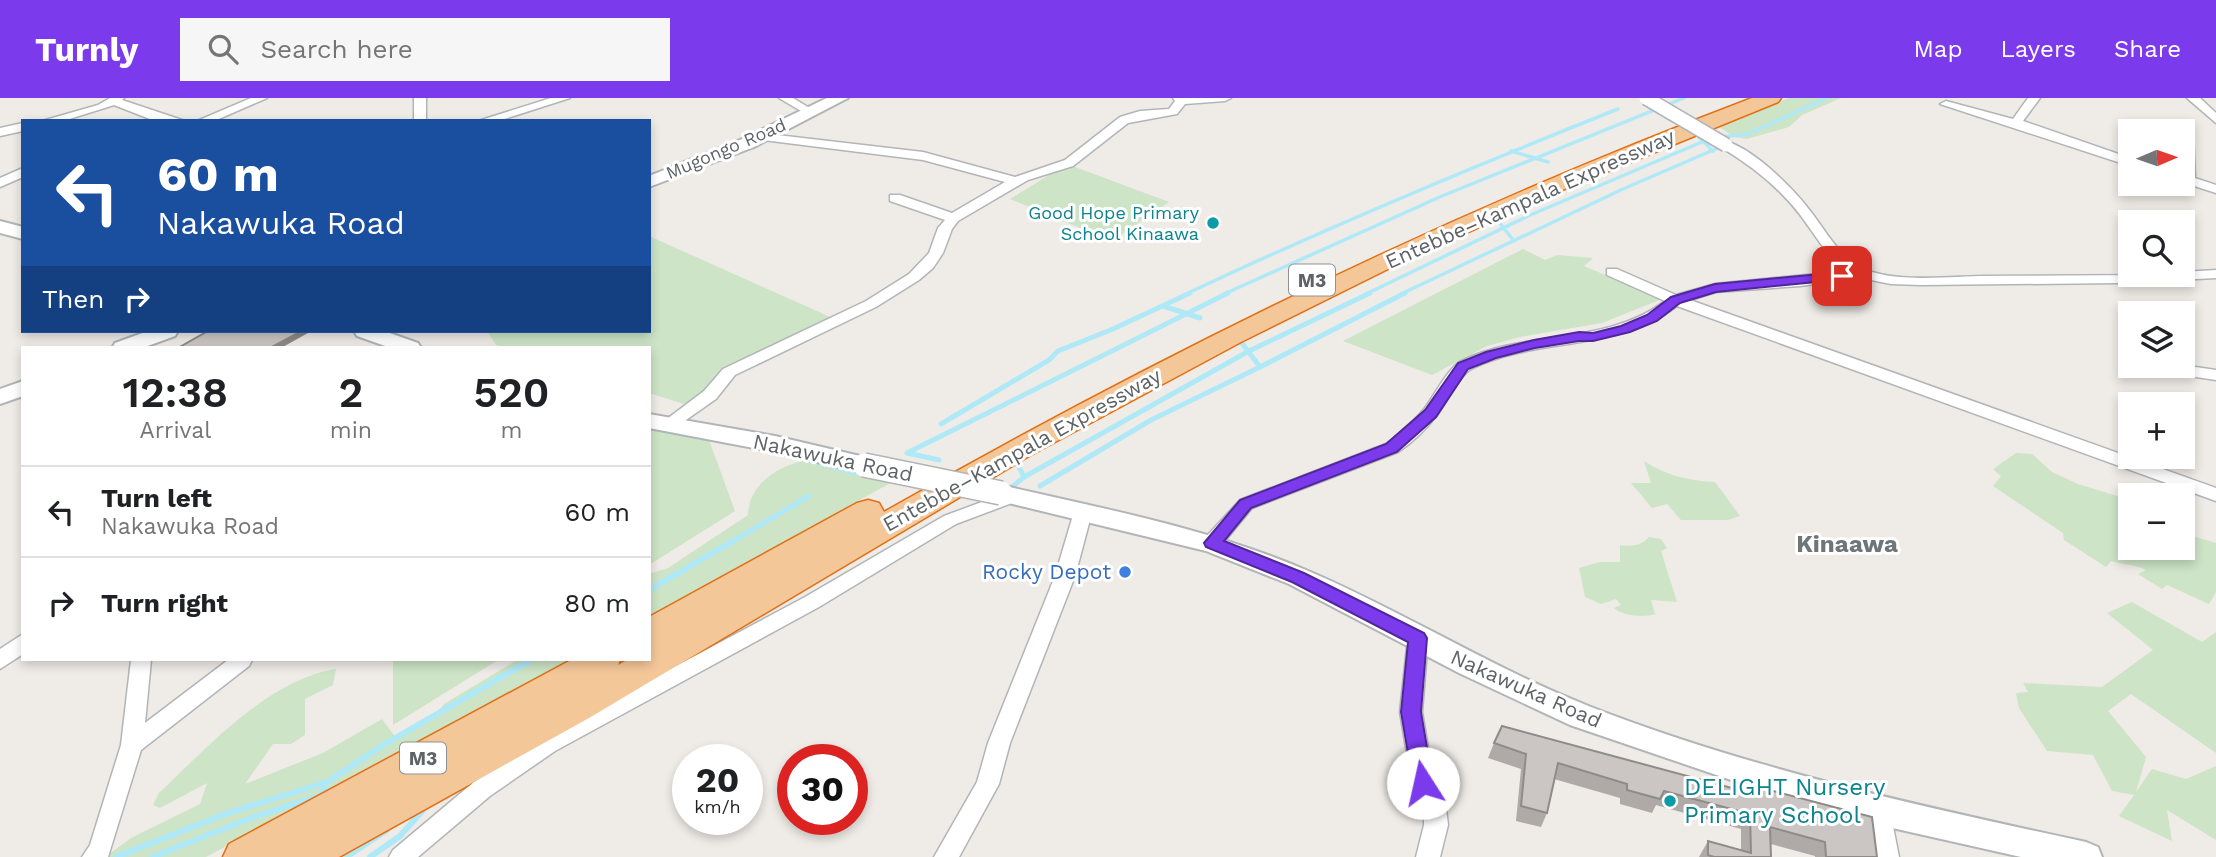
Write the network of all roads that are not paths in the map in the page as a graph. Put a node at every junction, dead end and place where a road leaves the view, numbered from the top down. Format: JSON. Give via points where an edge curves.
{"nodes":[{"id":1,"x":261,"y":98,"type":"edge"},
{"id":2,"x":420,"y":98,"type":"edge"},
{"id":3,"x":565,"y":98,"type":"edge"},
{"id":4,"x":785,"y":98,"type":"edge"},
{"id":5,"x":841,"y":98,"type":"edge"},
{"id":6,"x":1225,"y":98,"type":"edge"},
{"id":7,"x":1646,"y":98,"type":"edge"},
{"id":8,"x":1737,"y":98,"type":"edge"},
{"id":9,"x":1771,"y":98,"type":"edge"},
{"id":10,"x":2034,"y":98,"type":"edge"},
{"id":11,"x":2193,"y":98,"type":"edge"},
{"id":12,"x":116,"y":100,"type":"edge"},
{"id":13,"x":1180,"y":100,"type":"edge"},
{"id":14,"x":1946,"y":104,"type":"dead end"},
{"id":15,"x":810,"y":112,"type":"junction"},
{"id":16,"x":56,"y":119,"type":"edge"},
{"id":17,"x":167,"y":119,"type":"edge"},
{"id":18,"x":208,"y":119,"type":"edge"},
{"id":19,"x":420,"y":119,"type":"edge"},
{"id":20,"x":491,"y":119,"type":"edge"},
{"id":21,"x":2216,"y":119,"type":"edge"},
{"id":22,"x":2016,"y":123,"type":"junction"},
{"id":23,"x":21,"y":127,"type":"edge"},
{"id":24,"x":0,"y":132,"type":"edge"},
{"id":25,"x":763,"y":136,"type":"junction"},
{"id":26,"x":2118,"y":158,"type":"edge"},
{"id":27,"x":21,"y":173,"type":"edge"},
{"id":28,"x":651,"y":181,"type":"edge"},
{"id":29,"x":1015,"y":181,"type":"junction"},
{"id":30,"x":2195,"y":182,"type":"edge"},
{"id":31,"x":0,"y":183,"type":"edge"},
{"id":32,"x":2216,"y":189,"type":"edge"},
{"id":33,"x":895,"y":198,"type":"dead end"},
{"id":34,"x":953,"y":218,"type":"junction"},
{"id":35,"x":0,"y":227,"type":"edge"},
{"id":36,"x":21,"y":232,"type":"edge"},
{"id":37,"x":1612,"y":271,"type":"dead end"},
{"id":38,"x":1860,"y":274,"type":"junction"},
{"id":39,"x":2216,"y":274,"type":"edge"},
{"id":40,"x":1675,"y":300,"type":"junction"},
{"id":41,"x":162,"y":333,"type":"edge"},
{"id":42,"x":377,"y":340,"type":"edge"},
{"id":43,"x":128,"y":346,"type":"edge"},
{"id":44,"x":402,"y":346,"type":"edge"},
{"id":45,"x":2195,"y":372,"type":"edge"},
{"id":46,"x":2216,"y":375,"type":"edge"},
{"id":47,"x":21,"y":389,"type":"edge"},
{"id":48,"x":0,"y":397,"type":"edge"},
{"id":49,"x":658,"y":423,"type":"edge"},
{"id":50,"x":1007,"y":495,"type":"junction"},
{"id":51,"x":2216,"y":495,"type":"edge"},
{"id":52,"x":1083,"y":512,"type":"junction"},
{"id":53,"x":1212,"y":543,"type":"junction"},
{"id":54,"x":651,"y":633,"type":"edge"},
{"id":55,"x":1418,"y":638,"type":"junction"},
{"id":56,"x":21,"y":644,"type":"edge"},
{"id":57,"x":0,"y":661,"type":"edge"},
{"id":58,"x":141,"y":661,"type":"edge"},
{"id":59,"x":241,"y":661,"type":"edge"},
{"id":60,"x":600,"y":661,"type":"edge"},
{"id":61,"x":132,"y":745,"type":"junction"},
{"id":62,"x":1879,"y":811,"type":"junction"},
{"id":63,"x":94,"y":857,"type":"edge"},
{"id":64,"x":244,"y":857,"type":"edge"},
{"id":65,"x":300,"y":857,"type":"edge"},
{"id":66,"x":401,"y":857,"type":"edge"},
{"id":67,"x":946,"y":857,"type":"edge"},
{"id":68,"x":1428,"y":857,"type":"edge"},
{"id":69,"x":1887,"y":857,"type":"edge"},
{"id":70,"x":2086,"y":857,"type":"edge"}],
"edges":[{"from":1,"to":18,"type":"street"},
{"from":2,"to":19,"type":"street"},
{"from":3,"to":20,"type":"street"},
{"from":4,"to":15,"type":"street"},
{"from":5,"to":15,"type":"main road","name":"Mugongo Road"},
{"from":6,"to":13,"type":"street"},
{"from":7,"to":38,"type":"street","bridge":true,"via":[[1748,158],[1786,191],[1822,241]]},
{"from":8,"to":54,"type":"highway","name":"Entebbe–Kampala Expressway","number":"M3","via":[[1459,208],[1190,337]]},
{"from":9,"to":65,"type":"highway","name":"Entebbe–Kampala Expressway","number":"M3","via":[[1561,180],[1268,317],[906,513],[611,687]]},
{"from":10,"to":22,"type":"street"},
{"from":11,"to":21,"type":"street"},
{"from":12,"to":16,"type":"street"},
{"from":12,"to":17,"type":"street"},
{"from":13,"to":29,"type":"street","via":[[1173,112],[1124,120],[1069,163]]},
{"from":14,"to":22,"type":"street"},
{"from":15,"to":25,"type":"main road","name":"Mugongo Road"},
{"from":22,"to":26,"type":"street"},
{"from":23,"to":24,"type":"street"},
{"from":25,"to":28,"type":"main road","name":"Mugongo Road"},
{"from":25,"to":29,"type":"street","via":[[933,160]]},
{"from":27,"to":31,"type":"street"},
{"from":29,"to":34,"type":"street"},
{"from":30,"to":32,"type":"street"},
{"from":33,"to":34,"type":"street"},
{"from":34,"to":49,"type":"street","via":[[936,253],[914,278],[871,304],[729,372],[709,396]]},
{"from":35,"to":36,"type":"main road"},
{"from":37,"to":40,"type":"street"},
{"from":38,"to":39,"type":"street","via":[[1928,280]]},
{"from":38,"to":40,"type":"street","via":[[1727,286]]},
{"from":40,"to":51,"type":"street"},
{"from":40,"to":53,"type":"street","via":[[1652,318],[1626,329],[1534,344],[1463,366],[1430,413],[1403,441],[1246,504]]},
{"from":41,"to":43,"type":"main road"},
{"from":42,"to":44,"type":"main road"},
{"from":45,"to":46,"type":"street"},
{"from":47,"to":48,"type":"main road"},
{"from":49,"to":50,"type":"main road","name":"Nakawuka Road","bridge":true},
{"from":50,"to":52,"type":"main road","name":"Nakawuka Road"},
{"from":50,"to":66,"type":"street","via":[[950,520],[812,602],[547,745],[482,789]]},
{"from":52,"to":53,"type":"main road","name":"Nakawuka Road"},
{"from":52,"to":67,"type":"street","via":[[1065,576],[999,743],[988,784]]},
{"from":53,"to":55,"type":"main road","name":"Nakawuka Road","via":[[1298,578]]},
{"from":55,"to":62,"type":"main road","name":"Nakawuka Road","via":[[1581,716],[1775,782]]},
{"from":55,"to":68,"type":"street","via":[[1411,712],[1423,783],[1435,809]]},
{"from":56,"to":57,"type":"street"},
{"from":58,"to":61,"type":"street"},
{"from":59,"to":61,"type":"street"},
{"from":60,"to":64,"type":"highway","number":"M3"},
{"from":61,"to":63,"type":"street"},
{"from":62,"to":69,"type":"street"},
{"from":62,"to":70,"type":"main road","name":"Nakawuka Road"}]}
